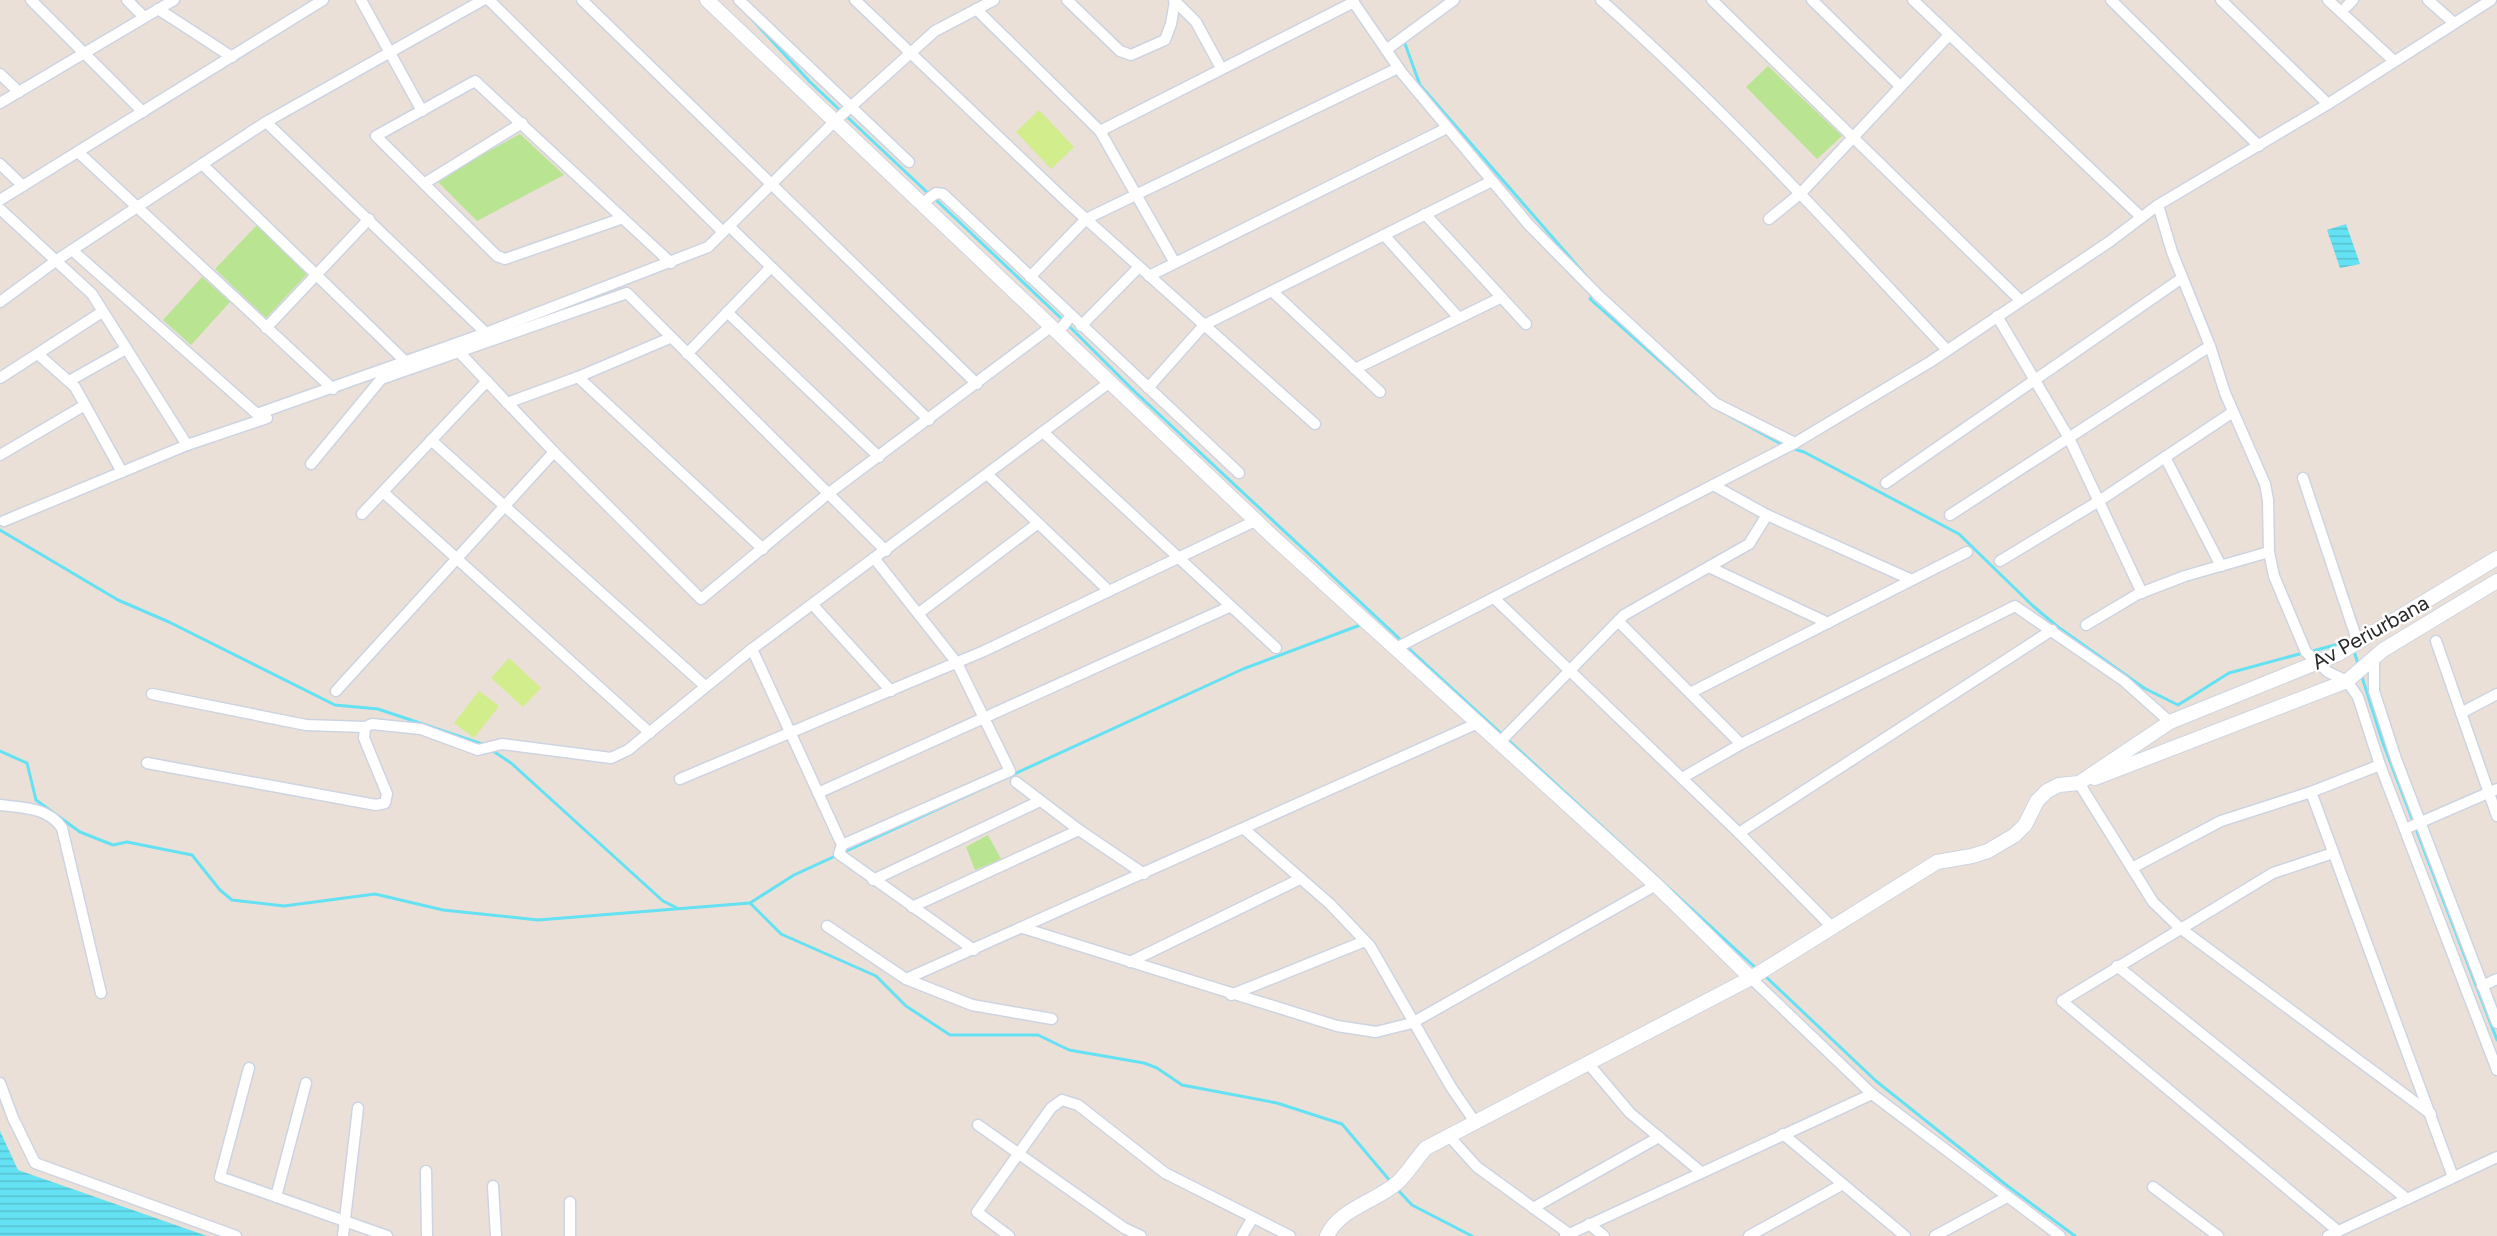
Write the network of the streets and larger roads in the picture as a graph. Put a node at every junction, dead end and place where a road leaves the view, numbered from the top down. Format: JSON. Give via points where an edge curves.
{"nodes":[{"id":1,"x":31,"y":0,"type":"edge"},
{"id":2,"x":127,"y":0,"type":"edge"},
{"id":3,"x":174,"y":0,"type":"edge"},
{"id":4,"x":323,"y":0,"type":"edge"},
{"id":5,"x":361,"y":0,"type":"edge"},
{"id":6,"x":483,"y":0,"type":"edge"},
{"id":7,"x":489,"y":0,"type":"edge"},
{"id":8,"x":582,"y":0,"type":"edge"},
{"id":9,"x":707,"y":0,"type":"edge"},
{"id":10,"x":739,"y":0,"type":"edge"},
{"id":11,"x":855,"y":0,"type":"edge"},
{"id":12,"x":994,"y":0,"type":"edge"},
{"id":13,"x":1067,"y":0,"type":"edge"},
{"id":14,"x":1454,"y":0,"type":"edge"},
{"id":15,"x":1601,"y":0,"type":"edge"},
{"id":16,"x":1712,"y":0,"type":"edge"},
{"id":17,"x":1812,"y":0,"type":"edge"},
{"id":18,"x":1913,"y":0,"type":"edge"},
{"id":19,"x":2111,"y":0,"type":"edge"},
{"id":20,"x":2221,"y":0,"type":"edge"},
{"id":21,"x":2328,"y":0,"type":"edge"},
{"id":22,"x":2427,"y":0,"type":"edge"},
{"id":23,"x":2491,"y":0,"type":"edge"},
{"id":24,"x":1174,"y":1,"type":"edge"},
{"id":25,"x":1353,"y":1,"type":"edge"},
{"id":26,"x":158,"y":9,"type":"junction"},
{"id":27,"x":976,"y":9,"type":"junction"},
{"id":28,"x":144,"y":17,"type":"junction"},
{"id":29,"x":2454,"y":23,"type":"junction"},
{"id":30,"x":1949,"y":35,"type":"junction"},
{"id":31,"x":1386,"y":50,"type":"junction"},
{"id":32,"x":390,"y":52,"type":"junction"},
{"id":33,"x":84,"y":53,"type":"junction"},
{"id":34,"x":910,"y":53,"type":"junction"},
{"id":35,"x":232,"y":57,"type":"junction"},
{"id":36,"x":2394,"y":61,"type":"junction"},
{"id":37,"x":1221,"y":68,"type":"junction"},
{"id":38,"x":1398,"y":68,"type":"junction"},
{"id":39,"x":0,"y":74,"type":"edge"},
{"id":40,"x":1900,"y":86,"type":"junction"},
{"id":41,"x":19,"y":92,"type":"junction"},
{"id":42,"x":0,"y":103,"type":"edge"},
{"id":43,"x":2328,"y":104,"type":"junction"},
{"id":44,"x":850,"y":108,"type":"junction"},
{"id":45,"x":422,"y":111,"type":"junction"},
{"id":46,"x":143,"y":112,"type":"junction"},
{"id":47,"x":836,"y":121,"type":"junction"},
{"id":48,"x":266,"y":122,"type":"junction"},
{"id":49,"x":522,"y":123,"type":"junction"},
{"id":50,"x":1447,"y":128,"type":"junction"},
{"id":51,"x":1100,"y":131,"type":"junction"},
{"id":52,"x":1852,"y":136,"type":"junction"},
{"id":53,"x":2259,"y":146,"type":"junction"},
{"id":54,"x":78,"y":152,"type":"junction"},
{"id":55,"x":909,"y":162,"type":"dead end"},
{"id":56,"x":0,"y":164,"type":"edge"},
{"id":57,"x":202,"y":164,"type":"junction"},
{"id":58,"x":1492,"y":181,"type":"junction"},
{"id":59,"x":425,"y":183,"type":"junction"},
{"id":60,"x":770,"y":185,"type":"junction"},
{"id":61,"x":22,"y":186,"type":"junction"},
{"id":62,"x":1801,"y":193,"type":"junction"},
{"id":63,"x":1135,"y":194,"type":"junction"},
{"id":64,"x":0,"y":200,"type":"edge"},
{"id":65,"x":923,"y":204,"type":"junction"},
{"id":66,"x":2158,"y":205,"type":"junction"},
{"id":67,"x":137,"y":207,"type":"junction"},
{"id":68,"x":1,"y":211,"type":"edge"},
{"id":69,"x":1425,"y":214,"type":"junction"},
{"id":70,"x":2140,"y":216,"type":"junction"},
{"id":71,"x":623,"y":218,"type":"junction"},
{"id":72,"x":369,"y":219,"type":"junction"},
{"id":73,"x":1086,"y":219,"type":"junction"},
{"id":74,"x":1769,"y":219,"type":"dead end"},
{"id":75,"x":726,"y":229,"type":"junction"},
{"id":76,"x":1384,"y":235,"type":"junction"},
{"id":77,"x":72,"y":250,"type":"junction"},
{"id":78,"x":57,"y":260,"type":"junction"},
{"id":79,"x":670,"y":263,"type":"junction"},
{"id":80,"x":1175,"y":263,"type":"junction"},
{"id":81,"x":771,"y":267,"type":"junction"},
{"id":82,"x":1139,"y":267,"type":"junction"},
{"id":83,"x":318,"y":275,"type":"junction"},
{"id":84,"x":1149,"y":276,"type":"junction"},
{"id":85,"x":1030,"y":277,"type":"junction"},
{"id":86,"x":2182,"y":278,"type":"junction"},
{"id":87,"x":1272,"y":291,"type":"junction"},
{"id":88,"x":1500,"y":298,"type":"junction"},
{"id":89,"x":2020,"y":300,"type":"junction"},
{"id":90,"x":0,"y":302,"type":"edge"},
{"id":91,"x":102,"y":312,"type":"junction"},
{"id":92,"x":727,"y":312,"type":"junction"},
{"id":93,"x":1071,"y":316,"type":"junction"},
{"id":94,"x":1997,"y":316,"type":"junction"},
{"id":95,"x":1459,"y":318,"type":"junction"},
{"id":96,"x":1526,"y":324,"type":"dead end"},
{"id":97,"x":1204,"y":325,"type":"junction"},
{"id":98,"x":1082,"y":326,"type":"junction"},
{"id":99,"x":266,"y":328,"type":"junction"},
{"id":100,"x":1055,"y":329,"type":"junction"},
{"id":101,"x":486,"y":333,"type":"junction"},
{"id":102,"x":670,"y":338,"type":"junction"},
{"id":103,"x":2210,"y":346,"type":"junction"},
{"id":104,"x":126,"y":349,"type":"junction"},
{"id":105,"x":1947,"y":350,"type":"junction"},
{"id":106,"x":460,"y":353,"type":"junction"},
{"id":107,"x":687,"y":354,"type":"junction"},
{"id":108,"x":39,"y":356,"type":"junction"},
{"id":109,"x":406,"y":362,"type":"junction"},
{"id":110,"x":1355,"y":369,"type":"junction"},
{"id":111,"x":578,"y":377,"type":"junction"},
{"id":112,"x":0,"y":378,"type":"edge"},
{"id":113,"x":382,"y":378,"type":"junction"},
{"id":114,"x":2036,"y":379,"type":"junction"},
{"id":115,"x":69,"y":381,"type":"junction"},
{"id":116,"x":487,"y":381,"type":"junction"},
{"id":117,"x":1110,"y":382,"type":"junction"},
{"id":118,"x":977,"y":384,"type":"junction"},
{"id":119,"x":1148,"y":388,"type":"junction"},
{"id":120,"x":333,"y":389,"type":"junction"},
{"id":121,"x":1380,"y":392,"type":"dead end"},
{"id":122,"x":507,"y":403,"type":"junction"},
{"id":123,"x":85,"y":405,"type":"junction"},
{"id":124,"x":2233,"y":412,"type":"junction"},
{"id":125,"x":929,"y":420,"type":"junction"},
{"id":126,"x":1315,"y":424,"type":"dead end"},
{"id":127,"x":1043,"y":432,"type":"junction"},
{"id":128,"x":2069,"y":438,"type":"junction"},
{"id":129,"x":431,"y":440,"type":"junction"},
{"id":130,"x":1795,"y":443,"type":"junction"},
{"id":131,"x":187,"y":445,"type":"junction"},
{"id":132,"x":554,"y":452,"type":"junction"},
{"id":133,"x":0,"y":455,"type":"edge"},
{"id":134,"x":879,"y":457,"type":"junction"},
{"id":135,"x":2165,"y":457,"type":"junction"},
{"id":136,"x":311,"y":464,"type":"dead end"},
{"id":137,"x":122,"y":472,"type":"junction"},
{"id":138,"x":1239,"y":473,"type":"dead end"},
{"id":139,"x":988,"y":475,"type":"junction"},
{"id":140,"x":2303,"y":478,"type":"dead end"},
{"id":141,"x":1886,"y":483,"type":"dead end"},
{"id":142,"x":1713,"y":485,"type":"junction"},
{"id":143,"x":383,"y":492,"type":"junction"},
{"id":144,"x":829,"y":494,"type":"junction"},
{"id":145,"x":2099,"y":501,"type":"junction"},
{"id":146,"x":503,"y":505,"type":"junction"},
{"id":147,"x":362,"y":514,"type":"dead end"},
{"id":148,"x":1767,"y":515,"type":"junction"},
{"id":149,"x":1950,"y":515,"type":"dead end"},
{"id":150,"x":4,"y":521,"type":"dead end"},
{"id":151,"x":1256,"y":521,"type":"junction"},
{"id":152,"x":1037,"y":524,"type":"junction"},
{"id":153,"x":763,"y":549,"type":"junction"},
{"id":154,"x":886,"y":551,"type":"junction"},
{"id":155,"x":1967,"y":552,"type":"dead end"},
{"id":156,"x":2269,"y":552,"type":"junction"},
{"id":157,"x":1176,"y":557,"type":"junction"},
{"id":158,"x":874,"y":558,"type":"junction"},
{"id":159,"x":2497,"y":558,"type":"edge"},
{"id":160,"x":457,"y":559,"type":"junction"},
{"id":161,"x":2000,"y":561,"type":"dead end"},
{"id":162,"x":2221,"y":566,"type":"junction"},
{"id":163,"x":1709,"y":567,"type":"junction"},
{"id":164,"x":1912,"y":580,"type":"junction"},
{"id":165,"x":2497,"y":581,"type":"edge"},
{"id":166,"x":1109,"y":591,"type":"junction"},
{"id":167,"x":2142,"y":592,"type":"junction"},
{"id":168,"x":1494,"y":598,"type":"junction"},
{"id":169,"x":813,"y":605,"type":"junction"},
{"id":170,"x":1229,"y":607,"type":"junction"},
{"id":171,"x":919,"y":613,"type":"junction"},
{"id":172,"x":1618,"y":621,"type":"junction"},
{"id":173,"x":1828,"y":623,"type":"junction"},
{"id":174,"x":2086,"y":625,"type":"dead end"},
{"id":175,"x":2052,"y":630,"type":"junction"},
{"id":176,"x":2436,"y":641,"type":"dead end"},
{"id":177,"x":2358,"y":643,"type":"junction"},
{"id":178,"x":1276,"y":648,"type":"dead end"},
{"id":179,"x":1396,"y":648,"type":"junction"},
{"id":180,"x":752,"y":649,"type":"junction"},
{"id":181,"x":2374,"y":660,"type":"junction"},
{"id":182,"x":957,"y":663,"type":"junction"},
{"id":183,"x":2318,"y":663,"type":"junction"},
{"id":184,"x":1569,"y":669,"type":"junction"},
{"id":185,"x":2347,"y":681,"type":"junction"},
{"id":186,"x":705,"y":686,"type":"junction"},
{"id":187,"x":336,"y":691,"type":"dead end"},
{"id":188,"x":891,"y":691,"type":"junction"},
{"id":189,"x":1690,"y":693,"type":"junction"},
{"id":190,"x":152,"y":694,"type":"dead end"},
{"id":191,"x":2497,"y":694,"type":"edge"},
{"id":192,"x":2461,"y":713,"type":"junction"},
{"id":193,"x":984,"y":718,"type":"junction"},
{"id":194,"x":2170,"y":722,"type":"junction"},
{"id":195,"x":1478,"y":723,"type":"junction"},
{"id":196,"x":365,"y":727,"type":"junction"},
{"id":197,"x":650,"y":733,"type":"junction"},
{"id":198,"x":790,"y":733,"type":"junction"},
{"id":199,"x":1500,"y":742,"type":"junction"},
{"id":200,"x":1741,"y":744,"type":"junction"},
{"id":201,"x":147,"y":763,"type":"dead end"},
{"id":202,"x":2380,"y":765,"type":"junction"},
{"id":203,"x":1682,"y":778,"type":"junction"},
{"id":204,"x":680,"y":779,"type":"dead end"},
{"id":205,"x":1016,"y":782,"type":"dead end"},
{"id":206,"x":2079,"y":783,"type":"junction"},
{"id":207,"x":2493,"y":791,"type":"edge"},
{"id":208,"x":2311,"y":792,"type":"junction"},
{"id":209,"x":818,"y":793,"type":"junction"},
{"id":210,"x":1040,"y":801,"type":"junction"},
{"id":211,"x":0,"y":805,"type":"edge"},
{"id":212,"x":2497,"y":816,"type":"edge"},
{"id":213,"x":2412,"y":826,"type":"junction"},
{"id":214,"x":1244,"y":829,"type":"junction"},
{"id":215,"x":1079,"y":830,"type":"junction"},
{"id":216,"x":1739,"y":833,"type":"junction"},
{"id":217,"x":842,"y":845,"type":"junction"},
{"id":218,"x":2333,"y":853,"type":"junction"},
{"id":219,"x":2132,"y":868,"type":"junction"},
{"id":220,"x":1144,"y":874,"type":"junction"},
{"id":221,"x":1300,"y":879,"type":"junction"},
{"id":222,"x":873,"y":880,"type":"junction"},
{"id":223,"x":1656,"y":885,"type":"junction"},
{"id":224,"x":912,"y":906,"type":"junction"},
{"id":225,"x":827,"y":926,"type":"dead end"},
{"id":226,"x":1833,"y":927,"type":"junction"},
{"id":227,"x":1023,"y":928,"type":"junction"},
{"id":228,"x":2180,"y":928,"type":"junction"},
{"id":229,"x":1365,"y":941,"type":"junction"},
{"id":230,"x":974,"y":950,"type":"junction"},
{"id":231,"x":1130,"y":963,"type":"junction"},
{"id":232,"x":2117,"y":966,"type":"junction"},
{"id":233,"x":1751,"y":978,"type":"junction"},
{"id":234,"x":906,"y":979,"type":"junction"},
{"id":235,"x":2497,"y":979,"type":"edge"},
{"id":236,"x":2482,"y":986,"type":"junction"},
{"id":237,"x":101,"y":993,"type":"dead end"},
{"id":238,"x":1231,"y":995,"type":"junction"},
{"id":239,"x":1052,"y":1019,"type":"dead end"},
{"id":240,"x":1413,"y":1023,"type":"junction"},
{"id":241,"x":2497,"y":1023,"type":"edge"},
{"id":242,"x":1587,"y":1062,"type":"junction"},
{"id":243,"x":249,"y":1068,"type":"dead end"},
{"id":244,"x":2497,"y":1070,"type":"edge"},
{"id":245,"x":0,"y":1083,"type":"edge"},
{"id":246,"x":306,"y":1083,"type":"dead end"},
{"id":247,"x":1872,"y":1094,"type":"junction"},
{"id":248,"x":358,"y":1108,"type":"dead end"},
{"id":249,"x":2431,"y":1114,"type":"junction"},
{"id":250,"x":1475,"y":1122,"type":"junction"},
{"id":251,"x":978,"y":1125,"type":"dead end"},
{"id":252,"x":1783,"y":1134,"type":"junction"},
{"id":253,"x":1449,"y":1136,"type":"junction"},
{"id":254,"x":1659,"y":1137,"type":"junction"},
{"id":255,"x":1021,"y":1154,"type":"junction"},
{"id":256,"x":2497,"y":1156,"type":"edge"},
{"id":257,"x":426,"y":1171,"type":"dead end"},
{"id":258,"x":1701,"y":1172,"type":"junction"},
{"id":259,"x":2453,"y":1177,"type":"junction"},
{"id":260,"x":1843,"y":1184,"type":"junction"},
{"id":261,"x":492,"y":1186,"type":"dead end"},
{"id":262,"x":2153,"y":1187,"type":"dead end"},
{"id":263,"x":276,"y":1197,"type":"junction"},
{"id":264,"x":2007,"y":1197,"type":"junction"},
{"id":265,"x":2407,"y":1199,"type":"junction"},
{"id":266,"x":570,"y":1202,"type":"dead end"},
{"id":267,"x":1533,"y":1208,"type":"junction"},
{"id":268,"x":1252,"y":1219,"type":"junction"},
{"id":269,"x":345,"y":1221,"type":"junction"},
{"id":270,"x":1589,"y":1224,"type":"junction"},
{"id":271,"x":2333,"y":1233,"type":"edge"},
{"id":272,"x":573,"y":1235,"type":"edge"},
{"id":273,"x":1567,"y":1235,"type":"edge"},
{"id":274,"x":236,"y":1236,"type":"edge"},
{"id":275,"x":343,"y":1236,"type":"edge"},
{"id":276,"x":387,"y":1236,"type":"edge"},
{"id":277,"x":427,"y":1236,"type":"edge"},
{"id":278,"x":496,"y":1236,"type":"edge"},
{"id":279,"x":1009,"y":1236,"type":"edge"},
{"id":280,"x":1141,"y":1236,"type":"edge"},
{"id":281,"x":1242,"y":1236,"type":"edge"},
{"id":282,"x":1290,"y":1236,"type":"edge"},
{"id":283,"x":1327,"y":1236,"type":"edge"},
{"id":284,"x":1604,"y":1236,"type":"edge"},
{"id":285,"x":1749,"y":1236,"type":"edge"},
{"id":286,"x":1905,"y":1236,"type":"edge"},
{"id":287,"x":1935,"y":1236,"type":"edge"},
{"id":288,"x":2060,"y":1236,"type":"edge"},
{"id":289,"x":2218,"y":1236,"type":"edge"}],
"edges":[{"from":1,"to":33,"type":"street"},
{"from":2,"to":28,"type":"street"},
{"from":3,"to":26,"type":"street"},
{"from":4,"to":35,"type":"street"},
{"from":5,"to":32,"type":"street"},
{"from":6,"to":32,"type":"street"},
{"from":7,"to":75,"type":"street"},
{"from":8,"to":60,"type":"street"},
{"from":9,"to":47,"type":"street"},
{"from":10,"to":44,"type":"street"},
{"from":11,"to":34,"type":"street"},
{"from":12,"to":27,"type":"street"},
{"from":13,"to":24,"type":"street","via":[[1120,51],[1131,55],[1165,40]]},
{"from":14,"to":31,"type":"street"},
{"from":15,"to":62,"type":"street"},
{"from":16,"to":52,"type":"street"},
{"from":17,"to":40,"type":"street"},
{"from":18,"to":30,"type":"street"},
{"from":19,"to":53,"type":"street"},
{"from":20,"to":43,"type":"street"},
{"from":21,"to":36,"type":"street"},
{"from":22,"to":29,"type":"street"},
{"from":23,"to":29,"type":"street"},
{"from":24,"to":37,"type":"street","via":[[1196,22]]},
{"from":25,"to":31,"type":"street"},
{"from":25,"to":37,"type":"street"},
{"from":26,"to":28,"type":"street"},
{"from":26,"to":35,"type":"street"},
{"from":27,"to":34,"type":"street","via":[[935,31]]},
{"from":27,"to":51,"type":"street"},
{"from":28,"to":33,"type":"street"},
{"from":29,"to":36,"type":"street"},
{"from":30,"to":40,"type":"street"},
{"from":30,"to":70,"type":"street"},
{"from":31,"to":38,"type":"street"},
{"from":32,"to":45,"type":"street"},
{"from":32,"to":48,"type":"street"},
{"from":33,"to":41,"type":"street"},
{"from":33,"to":46,"type":"street"},
{"from":34,"to":44,"type":"street"},
{"from":34,"to":73,"type":"street"},
{"from":35,"to":46,"type":"street"},
{"from":36,"to":43,"type":"street"},
{"from":37,"to":51,"type":"street"},
{"from":38,"to":50,"type":"street"},
{"from":38,"to":63,"type":"street"},
{"from":39,"to":41,"type":"street"},
{"from":40,"to":52,"type":"street"},
{"from":41,"to":42,"type":"street"},
{"from":43,"to":53,"type":"street"},
{"from":44,"to":47,"type":"street"},
{"from":44,"to":55,"type":"street"},
{"from":45,"to":49,"type":"street","via":[[475,81]]},
{"from":45,"to":59,"type":"street","via":[[376,136]]},
{"from":46,"to":54,"type":"street"},
{"from":47,"to":60,"type":"street"},
{"from":47,"to":65,"type":"street"},
{"from":48,"to":57,"type":"street"},
{"from":48,"to":72,"type":"street"},
{"from":49,"to":59,"type":"street"},
{"from":49,"to":71,"type":"street"},
{"from":50,"to":58,"type":"street"},
{"from":50,"to":80,"type":"street"},
{"from":51,"to":63,"type":"street"},
{"from":52,"to":62,"type":"street"},
{"from":52,"to":89,"type":"street"},
{"from":53,"to":66,"type":"street"},
{"from":54,"to":61,"type":"street"},
{"from":54,"to":67,"type":"street"},
{"from":56,"to":61,"type":"street"},
{"from":57,"to":67,"type":"street"},
{"from":57,"to":83,"type":"street"},
{"from":58,"to":69,"type":"street"},
{"from":58,"to":130,"type":"street","via":[[1598,296],[1715,403]]},
{"from":59,"to":71,"type":"street","via":[[497,256],[505,259]]},
{"from":60,"to":75,"type":"street"},
{"from":60,"to":118,"type":"street"},
{"from":61,"to":64,"type":"street"},
{"from":62,"to":74,"type":"street"},
{"from":62,"to":105,"type":"street"},
{"from":63,"to":73,"type":"street"},
{"from":63,"to":80,"type":"street"},
{"from":65,"to":85,"type":"street","via":[[936,193],[944,194]]},
{"from":65,"to":100,"type":"street"},
{"from":66,"to":70,"type":"street"},
{"from":66,"to":86,"type":"street"},
{"from":67,"to":77,"type":"street"},
{"from":67,"to":99,"type":"street"},
{"from":68,"to":78,"type":"street"},
{"from":69,"to":76,"type":"street"},
{"from":69,"to":88,"type":"street"},
{"from":70,"to":89,"type":"street","via":[[2109,242]]},
{"from":71,"to":79,"type":"street"},
{"from":72,"to":83,"type":"street"},
{"from":72,"to":101,"type":"street"},
{"from":73,"to":82,"type":"street"},
{"from":73,"to":85,"type":"street"},
{"from":75,"to":79,"type":"street","via":[[708,247]]},
{"from":75,"to":81,"type":"street"},
{"from":76,"to":87,"type":"street"},
{"from":76,"to":95,"type":"street"},
{"from":77,"to":78,"type":"street"},
{"from":77,"to":120,"type":"street","via":[[257,414]]},
{"from":78,"to":90,"type":"street"},
{"from":78,"to":91,"type":"street","via":[[92,294]]},
{"from":79,"to":101,"type":"street"},
{"from":80,"to":84,"type":"street"},
{"from":81,"to":92,"type":"street"},
{"from":81,"to":125,"type":"street"},
{"from":82,"to":84,"type":"street"},
{"from":82,"to":98,"type":"street"},
{"from":83,"to":99,"type":"street"},
{"from":83,"to":109,"type":"street"},
{"from":84,"to":97,"type":"street"},
{"from":85,"to":93,"type":"street"},
{"from":86,"to":103,"type":"street"},
{"from":86,"to":114,"type":"street"},
{"from":87,"to":97,"type":"street"},
{"from":87,"to":110,"type":"street"},
{"from":88,"to":95,"type":"street"},
{"from":88,"to":96,"type":"street"},
{"from":89,"to":94,"type":"street"},
{"from":91,"to":104,"type":"street"},
{"from":91,"to":108,"type":"street"},
{"from":92,"to":107,"type":"street"},
{"from":92,"to":134,"type":"street"},
{"from":93,"to":98,"type":"street"},
{"from":93,"to":100,"type":"street"},
{"from":94,"to":105,"type":"street"},
{"from":94,"to":114,"type":"street"},
{"from":95,"to":110,"type":"street"},
{"from":97,"to":119,"type":"street"},
{"from":97,"to":126,"type":"street"},
{"from":98,"to":119,"type":"street"},
{"from":99,"to":120,"type":"street"},
{"from":100,"to":117,"type":"street"},
{"from":100,"to":118,"type":"street"},
{"from":101,"to":109,"type":"street"},
{"from":102,"to":106,"type":"street","via":[[627,293]]},
{"from":102,"to":107,"type":"street"},
{"from":102,"to":111,"type":"street"},
{"from":103,"to":124,"type":"street"},
{"from":103,"to":128,"type":"street"},
{"from":104,"to":115,"type":"street"},
{"from":104,"to":131,"type":"street"},
{"from":105,"to":130,"type":"street"},
{"from":106,"to":113,"type":"street"},
{"from":106,"to":116,"type":"street"},
{"from":107,"to":144,"type":"street"},
{"from":108,"to":112,"type":"street"},
{"from":108,"to":115,"type":"street"},
{"from":109,"to":120,"type":"street"},
{"from":110,"to":121,"type":"street"},
{"from":111,"to":122,"type":"street"},
{"from":111,"to":153,"type":"street"},
{"from":113,"to":131,"type":"street"},
{"from":113,"to":136,"type":"street"},
{"from":114,"to":128,"type":"street"},
{"from":114,"to":141,"type":"street"},
{"from":115,"to":123,"type":"street"},
{"from":116,"to":122,"type":"street"},
{"from":116,"to":129,"type":"street"},
{"from":117,"to":127,"type":"street"},
{"from":117,"to":151,"type":"street"},
{"from":118,"to":125,"type":"street"},
{"from":119,"to":138,"type":"street"},
{"from":122,"to":132,"type":"street"},
{"from":123,"to":133,"type":"street"},
{"from":123,"to":137,"type":"street"},
{"from":124,"to":135,"type":"street"},
{"from":124,"to":156,"type":"street","via":[[2265,484],[2270,516]]},
{"from":125,"to":134,"type":"street"},
{"from":127,"to":139,"type":"street"},
{"from":127,"to":157,"type":"street"},
{"from":128,"to":145,"type":"street"},
{"from":128,"to":149,"type":"street"},
{"from":129,"to":143,"type":"street"},
{"from":129,"to":146,"type":"street"},
{"from":130,"to":142,"type":"street"},
{"from":131,"to":137,"type":"street"},
{"from":132,"to":146,"type":"street"},
{"from":132,"to":153,"type":"street","via":[[700,599]]},
{"from":134,"to":144,"type":"street"},
{"from":135,"to":145,"type":"street"},
{"from":135,"to":162,"type":"street"},
{"from":137,"to":150,"type":"street"},
{"from":139,"to":152,"type":"street"},
{"from":139,"to":154,"type":"street"},
{"from":140,"to":177,"type":"street"},
{"from":142,"to":148,"type":"street"},
{"from":142,"to":168,"type":"street"},
{"from":143,"to":147,"type":"street"},
{"from":143,"to":160,"type":"street"},
{"from":144,"to":153,"type":"street"},
{"from":144,"to":154,"type":"street"},
{"from":145,"to":161,"type":"street"},
{"from":145,"to":167,"type":"street"},
{"from":146,"to":160,"type":"street"},
{"from":146,"to":186,"type":"street"},
{"from":148,"to":163,"type":"street","via":[[1749,544]]},
{"from":148,"to":164,"type":"street"},
{"from":151,"to":157,"type":"street"},
{"from":151,"to":179,"type":"street"},
{"from":152,"to":166,"type":"street"},
{"from":152,"to":171,"type":"street"},
{"from":154,"to":158,"type":"street"},
{"from":155,"to":164,"type":"street"},
{"from":156,"to":162,"type":"street"},
{"from":156,"to":183,"type":"street","via":[[2274,576],[2301,643]]},
{"from":157,"to":166,"type":"street"},
{"from":157,"to":170,"type":"street"},
{"from":158,"to":169,"type":"street"},
{"from":158,"to":171,"type":"street"},
{"from":159,"to":177,"type":"street","name":"Av Periurbana"},
{"from":160,"to":187,"type":"street"},
{"from":160,"to":197,"type":"street"},
{"from":162,"to":167,"type":"street"},
{"from":163,"to":172,"type":"street"},
{"from":163,"to":173,"type":"street"},
{"from":164,"to":173,"type":"street"},
{"from":165,"to":181,"type":"street","name":"Av Periurbana","via":[[2383,650]]},
{"from":166,"to":182,"type":"street"},
{"from":167,"to":174,"type":"street"},
{"from":168,"to":179,"type":"street"},
{"from":168,"to":184,"type":"street"},
{"from":169,"to":180,"type":"street"},
{"from":169,"to":188,"type":"street"},
{"from":170,"to":178,"type":"street"},
{"from":170,"to":193,"type":"street"},
{"from":171,"to":182,"type":"street"},
{"from":172,"to":184,"type":"street"},
{"from":172,"to":189,"type":"street"},
{"from":173,"to":189,"type":"street"},
{"from":175,"to":194,"type":"street","via":[[2124,681]]},
{"from":175,"to":200,"type":"street","via":[[2015,606]]},
{"from":175,"to":216,"type":"street"},
{"from":176,"to":192,"type":"street"},
{"from":177,"to":183,"type":"street","name":"Av Periurbana"},
{"from":179,"to":195,"type":"street"},
{"from":180,"to":186,"type":"street"},
{"from":180,"to":198,"type":"street"},
{"from":181,"to":185,"type":"street","name":"Av Periurbana"},
{"from":181,"to":213,"type":"street","via":[[2374,691]]},
{"from":182,"to":188,"type":"street"},
{"from":182,"to":193,"type":"street"},
{"from":183,"to":185,"type":"street"},
{"from":183,"to":194,"type":"street","name":"Av Periurbana"},
{"from":184,"to":199,"type":"street"},
{"from":184,"to":203,"type":"street"},
{"from":185,"to":202,"type":"street","via":[[2358,697]]},
{"from":185,"to":206,"type":"street","name":"Av Periurbana"},
{"from":186,"to":197,"type":"street"},
{"from":188,"to":198,"type":"street"},
{"from":189,"to":200,"type":"street"},
{"from":190,"to":196,"type":"street","via":[[306,725]]},
{"from":191,"to":192,"type":"street"},
{"from":192,"to":207,"type":"street"},
{"from":193,"to":209,"type":"street"},
{"from":193,"to":217,"type":"street","via":[[1010,771]]},
{"from":194,"to":206,"type":"street","name":"Av Periurbana"},
{"from":195,"to":199,"type":"street"},
{"from":195,"to":214,"type":"street"},
{"from":196,"to":197,"type":"street","via":[[372,724],[421,729],[478,750],[502,744],[612,758]]},
{"from":196,"to":201,"type":"street","via":[[364,738],[387,794],[383,804]]},
{"from":198,"to":204,"type":"street"},
{"from":198,"to":209,"type":"street"},
{"from":199,"to":223,"type":"street"},
{"from":200,"to":203,"type":"street"},
{"from":202,"to":208,"type":"street"},
{"from":202,"to":213,"type":"street"},
{"from":203,"to":216,"type":"street"},
{"from":205,"to":210,"type":"street"},
{"from":206,"to":219,"type":"street"},
{"from":206,"to":226,"type":"street","name":"Av Periurbana","via":[[2047,791],[2025,825],[1988,851],[1937,862]]},
{"from":207,"to":212,"type":"street"},
{"from":207,"to":213,"type":"street"},
{"from":208,"to":218,"type":"street"},
{"from":208,"to":219,"type":"street","via":[[2221,821]]},
{"from":209,"to":217,"type":"street"},
{"from":210,"to":215,"type":"street"},
{"from":210,"to":222,"type":"street"},
{"from":211,"to":237,"type":"street","via":[[44,811],[62,828]]},
{"from":213,"to":236,"type":"street"},
{"from":213,"to":244,"type":"street"},
{"from":214,"to":220,"type":"street"},
{"from":214,"to":221,"type":"street"},
{"from":215,"to":220,"type":"street"},
{"from":215,"to":224,"type":"street"},
{"from":216,"to":226,"type":"street"},
{"from":217,"to":222,"type":"street","via":[[839,854]]},
{"from":218,"to":228,"type":"street","via":[[2273,873]]},
{"from":218,"to":249,"type":"street"},
{"from":219,"to":228,"type":"street","via":[[2153,902]]},
{"from":220,"to":227,"type":"street"},
{"from":221,"to":229,"type":"street"},
{"from":221,"to":231,"type":"street"},
{"from":222,"to":224,"type":"street"},
{"from":223,"to":233,"type":"street"},
{"from":223,"to":240,"type":"street"},
{"from":224,"to":230,"type":"street"},
{"from":225,"to":234,"type":"street"},
{"from":226,"to":233,"type":"street","name":"Av Periurbana"},
{"from":227,"to":230,"type":"street"},
{"from":227,"to":231,"type":"street"},
{"from":228,"to":232,"type":"street"},
{"from":228,"to":249,"type":"street"},
{"from":229,"to":238,"type":"street"},
{"from":229,"to":240,"type":"street"},
{"from":230,"to":234,"type":"street"},
{"from":231,"to":238,"type":"street"},
{"from":232,"to":265,"type":"street"},
{"from":232,"to":271,"type":"street","via":[[2062,1001]]},
{"from":233,"to":242,"type":"street","name":"Av Periurbana"},
{"from":233,"to":247,"type":"street"},
{"from":234,"to":239,"type":"street","via":[[972,1005]]},
{"from":235,"to":236,"type":"street"},
{"from":236,"to":241,"type":"street"},
{"from":238,"to":240,"type":"street","via":[[1361,1032]]},
{"from":240,"to":250,"type":"street"},
{"from":242,"to":250,"type":"street","name":"Av Periurbana"},
{"from":242,"to":254,"type":"street","via":[[1630,1113]]},
{"from":243,"to":263,"type":"street","via":[[220,1177]]},
{"from":245,"to":274,"type":"street","via":[[35,1163]]},
{"from":246,"to":263,"type":"street"},
{"from":247,"to":252,"type":"street"},
{"from":247,"to":264,"type":"street"},
{"from":248,"to":269,"type":"street"},
{"from":249,"to":259,"type":"street"},
{"from":250,"to":253,"type":"street","name":"Av Periurbana"},
{"from":251,"to":255,"type":"street"},
{"from":252,"to":258,"type":"street"},
{"from":252,"to":260,"type":"street"},
{"from":253,"to":267,"type":"street","via":[[1478,1167]]},
{"from":253,"to":283,"type":"street","name":"Av Periurbana","via":[[1426,1148],[1394,1186],[1350,1211]]},
{"from":254,"to":258,"type":"street"},
{"from":254,"to":267,"type":"street"},
{"from":255,"to":268,"type":"street","via":[[1051,1108],[1062,1100],[1070,1101],[1165,1173]]},
{"from":255,"to":279,"type":"street","via":[[977,1212]]},
{"from":255,"to":280,"type":"street"},
{"from":256,"to":259,"type":"street"},
{"from":257,"to":277,"type":"street"},
{"from":258,"to":270,"type":"street"},
{"from":259,"to":265,"type":"street"},
{"from":260,"to":285,"type":"street"},
{"from":260,"to":286,"type":"street"},
{"from":261,"to":278,"type":"street"},
{"from":262,"to":289,"type":"street"},
{"from":263,"to":269,"type":"street"},
{"from":264,"to":287,"type":"street"},
{"from":264,"to":288,"type":"street"},
{"from":265,"to":271,"type":"street"},
{"from":266,"to":272,"type":"street"},
{"from":267,"to":273,"type":"street"},
{"from":268,"to":281,"type":"street"},
{"from":268,"to":282,"type":"street"},
{"from":269,"to":275,"type":"street"},
{"from":269,"to":276,"type":"street"},
{"from":270,"to":273,"type":"street"},
{"from":270,"to":284,"type":"street"}]}
